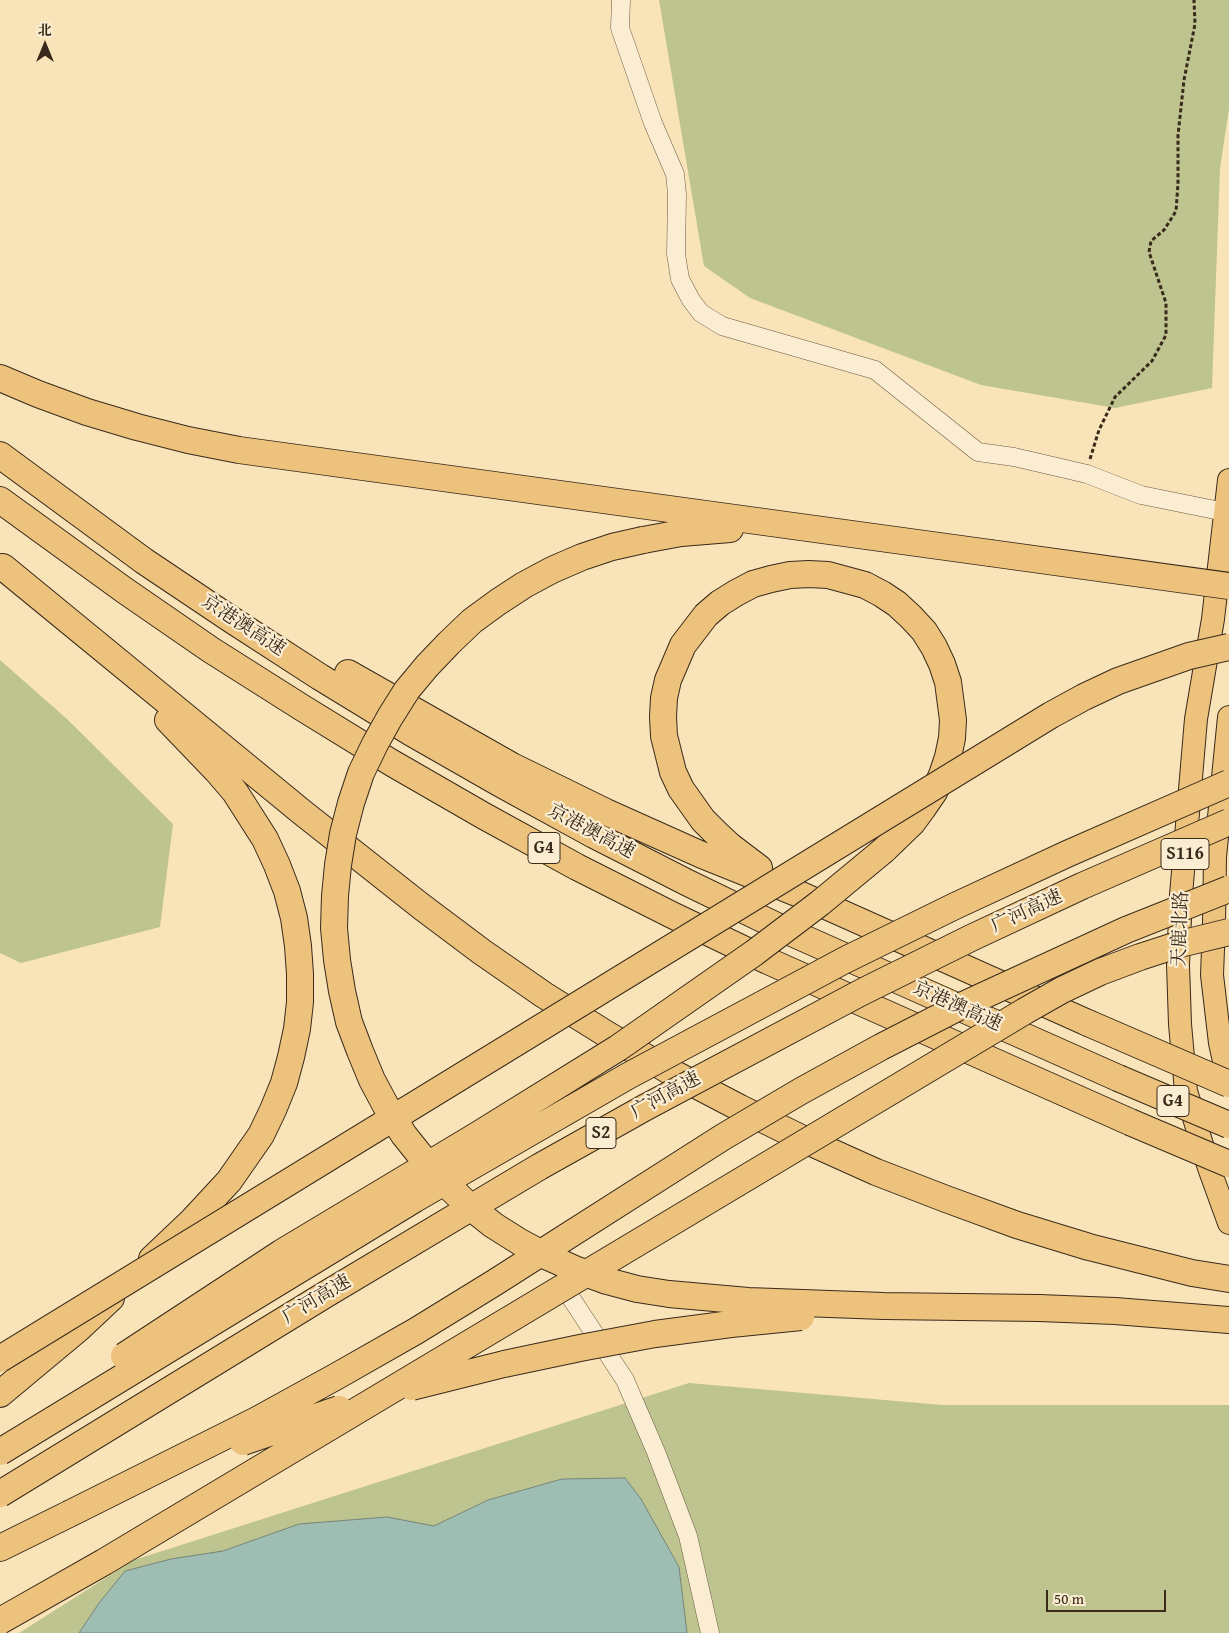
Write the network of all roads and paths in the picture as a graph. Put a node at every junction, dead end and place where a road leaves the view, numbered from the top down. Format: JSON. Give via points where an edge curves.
{"nodes":[{"id":1,"x":621,"y":0,"type":"edge"},
{"id":2,"x":1194,"y":0,"type":"edge"},
{"id":3,"x":0,"y":378,"type":"edge"},
{"id":4,"x":0,"y":455,"type":"edge"},
{"id":5,"x":1087,"y":474,"type":"junction"},
{"id":6,"x":1229,"y":480,"type":"edge"},
{"id":7,"x":0,"y":500,"type":"edge"},
{"id":8,"x":1225,"y":512,"type":"junction"},
{"id":9,"x":838,"y":532,"type":"junction"},
{"id":10,"x":144,"y":561,"type":"junction"},
{"id":11,"x":2,"y":565,"type":"edge"},
{"id":12,"x":1229,"y":586,"type":"edge"},
{"id":13,"x":1221,"y":620,"type":"edge"},
{"id":14,"x":1229,"y":647,"type":"edge"},
{"id":15,"x":1229,"y":717,"type":"edge"},
{"id":16,"x":1196,"y":719,"type":"junction"},
{"id":17,"x":1228,"y":721,"type":"edge"},
{"id":18,"x":1229,"y":783,"type":"edge"},
{"id":19,"x":1229,"y":822,"type":"edge"},
{"id":20,"x":1229,"y":889,"type":"edge"},
{"id":21,"x":800,"y":894,"type":"junction"},
{"id":22,"x":1229,"y":932,"type":"edge"},
{"id":23,"x":1229,"y":1084,"type":"edge"},
{"id":24,"x":1229,"y":1125,"type":"edge"},
{"id":25,"x":1229,"y":1164,"type":"edge"},
{"id":26,"x":1229,"y":1223,"type":"edge"},
{"id":27,"x":1229,"y":1278,"type":"edge"},
{"id":28,"x":567,"y":1292,"type":"dead end"},
{"id":29,"x":1038,"y":1308,"type":"junction"},
{"id":30,"x":1229,"y":1320,"type":"edge"},
{"id":31,"x":0,"y":1359,"type":"edge"},
{"id":32,"x":0,"y":1394,"type":"edge"},
{"id":33,"x":0,"y":1443,"type":"edge"},
{"id":34,"x":0,"y":1452,"type":"edge"},
{"id":35,"x":0,"y":1494,"type":"edge"},
{"id":36,"x":69,"y":1514,"type":"junction"},
{"id":37,"x":0,"y":1548,"type":"edge"},
{"id":38,"x":0,"y":1621,"type":"edge"},
{"id":39,"x":710,"y":1633,"type":"edge"}],
"edges":[{"from":1,"to":5,"type":"street","via":[[620,28],[653,123],[675,174],[678,194],[676,254],[680,279],[690,300],[701,313],[722,326],[875,370],[978,452]]},
{"from":2,"to":5,"type":"path","via":[[1195,24],[1178,135],[1176,212],[1164,230],[1151,241],[1149,252],[1166,303],[1166,335],[1152,361],[1115,397],[1099,430]]},
{"from":3,"to":9,"type":"highway","via":[[87,412],[188,440],[239,450]]},
{"from":4,"to":10,"type":"highway","name":"京港澳高速","number":"G4"},
{"from":5,"to":8,"type":"street","via":[[1141,495]]},
{"from":6,"to":8,"type":"main road","name":"天鹿北路","number":"S116"},
{"from":7,"to":25,"type":"highway","name":"京港澳高速","number":"G4","bridge":true,"via":[[211,650],[392,762],[577,867],[759,957]]},
{"from":8,"to":13,"type":"main road","name":"天鹿北路","number":"S116"},
{"from":9,"to":12,"type":"highway","bridge":true},
{"from":9,"to":29,"type":"highway","bridge":true,"via":[[720,529],[612,547],[552,570],[518,589],[472,621],[449,642],[407,690],[374,744],[356,788],[343,834],[335,896],[334,920],[342,991],[352,1029],[372,1080],[419,1154],[445,1184],[493,1225],[548,1257],[599,1278],[669,1294],[748,1301]]},
{"from":10,"to":21,"type":"highway","via":[[251,613],[337,667],[512,766],[693,851]]},
{"from":10,"to":24,"type":"highway","name":"京港澳高速","number":"G4","bridge":true,"via":[[312,672],[410,732],[594,835],[783,929]]},
{"from":11,"to":27,"type":"highway","via":[[422,907],[505,968],[673,1073],[807,1141],[946,1200],[1089,1247],[1163,1266]]},
{"from":11,"to":32,"type":"highway","bridge":true,"via":[[160,713],[217,771],[251,815],[287,891],[298,946],[300,1002],[292,1057],[277,1101],[261,1135],[229,1180],[135,1276]]},
{"from":13,"to":16,"type":"main road","name":"天鹿北路","number":"S116"},
{"from":14,"to":31,"type":"highway","bridge":true,"via":[[1189,656],[1118,681],[1051,715]]},
{"from":15,"to":17,"type":"main road","name":"天鹿北路","number":"S116"},
{"from":16,"to":17,"type":"main road"},
{"from":16,"to":26,"type":"main road","name":"天鹿北路","number":"S116","via":[[1179,938],[1180,1024],[1186,1091]]},
{"from":17,"to":23,"type":"main road","name":"天鹿北路","number":"S116","via":[[1215,857],[1212,975],[1220,1043]]},
{"from":18,"to":34,"type":"highway","name":"广河高速","number":"S2","bridge":true,"via":[[1076,850],[845,960],[628,1076],[415,1199]]},
{"from":19,"to":35,"type":"highway","name":"广河高速","number":"S2","bridge":true,"via":[[963,942],[646,1107],[328,1293]]},
{"from":20,"to":36,"type":"highway","bridge":true,"via":[[1126,930],[961,1006],[881,1047],[723,1136],[416,1331],[257,1420]]},
{"from":21,"to":23,"type":"highway","bridge":true},
{"from":21,"to":33,"type":"highway","bridge":true,"via":[[730,846],[703,820],[673,772],[667,754],[663,717],[674,662],[706,615],[736,593],[771,578],[828,575],[864,586],[897,604],[924,631],[945,673],[953,720],[948,757],[938,783],[912,823],[820,903],[618,1048],[281,1253]]},
{"from":22,"to":38,"type":"highway","bridge":true,"via":[[1140,957],[1062,990]]},
{"from":28,"to":39,"type":"street","via":[[625,1380],[656,1452],[688,1536]]},
{"from":29,"to":30,"type":"highway"},
{"from":29,"to":36,"type":"highway","bridge":true,"via":[[914,1310],[731,1324],[655,1334],[504,1364],[430,1382],[283,1427],[175,1468]]},
{"from":36,"to":37,"type":"highway"}]}
